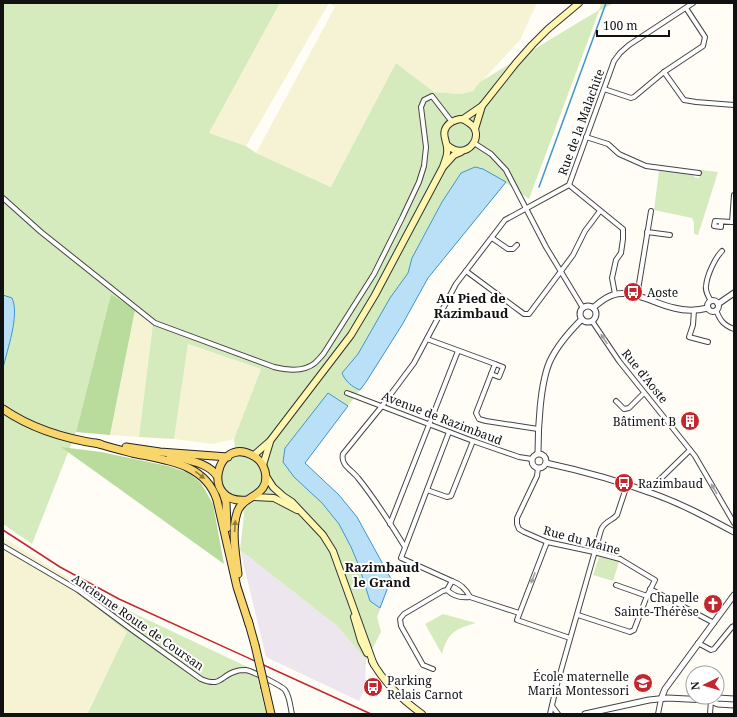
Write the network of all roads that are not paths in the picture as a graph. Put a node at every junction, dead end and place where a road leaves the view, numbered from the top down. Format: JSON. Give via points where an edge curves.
{"nodes":[{"id":1,"x":579,"y":3,"type":"edge"},
{"id":2,"x":693,"y":3,"type":"edge"},
{"id":3,"x":686,"y":8,"type":"junction"},
{"id":4,"x":664,"y":72,"type":"junction"},
{"id":5,"x":604,"y":89,"type":"junction"},
{"id":6,"x":734,"y":105,"type":"edge"},
{"id":7,"x":482,"y":106,"type":"junction"},
{"id":8,"x":463,"y":119,"type":"junction"},
{"id":9,"x":452,"y":122,"type":"junction"},
{"id":10,"x":475,"y":129,"type":"junction"},
{"id":11,"x":586,"y":137,"type":"junction"},
{"id":12,"x":474,"y":143,"type":"junction"},
{"id":13,"x":447,"y":145,"type":"junction"},
{"id":14,"x":464,"y":151,"type":"junction"},
{"id":15,"x":442,"y":167,"type":"junction"},
{"id":16,"x":699,"y":173,"type":"dead end"},
{"id":17,"x":569,"y":185,"type":"junction"},
{"id":18,"x":734,"y":196,"type":"edge"},
{"id":19,"x":3,"y":198,"type":"edge"},
{"id":20,"x":525,"y":208,"type":"junction"},
{"id":21,"x":600,"y":211,"type":"junction"},
{"id":22,"x":651,"y":211,"type":"dead end"},
{"id":23,"x":721,"y":222,"type":"dead end"},
{"id":24,"x":733,"y":222,"type":"edge"},
{"id":25,"x":647,"y":232,"type":"junction"},
{"id":26,"x":670,"y":235,"type":"dead end"},
{"id":27,"x":492,"y":238,"type":"junction"},
{"id":28,"x":517,"y":245,"type":"dead end"},
{"id":29,"x":722,"y":251,"type":"dead end"},
{"id":30,"x":466,"y":271,"type":"junction"},
{"id":31,"x":560,"y":272,"type":"junction"},
{"id":32,"x":734,"y":293,"type":"edge"},
{"id":33,"x":615,"y":294,"type":"junction"},
{"id":34,"x":636,"y":296,"type":"junction"},
{"id":35,"x":711,"y":301,"type":"junction"},
{"id":36,"x":718,"y":304,"type":"junction"},
{"id":37,"x":583,"y":308,"type":"junction"},
{"id":38,"x":593,"y":308,"type":"junction"},
{"id":39,"x":708,"y":308,"type":"junction"},
{"id":40,"x":694,"y":310,"type":"junction"},
{"id":41,"x":716,"y":310,"type":"junction"},
{"id":42,"x":582,"y":320,"type":"junction"},
{"id":43,"x":592,"y":321,"type":"junction"},
{"id":44,"x":734,"y":329,"type":"edge"},
{"id":45,"x":427,"y":339,"type":"junction"},
{"id":46,"x":708,"y":342,"type":"dead end"},
{"id":47,"x":458,"y":351,"type":"junction"},
{"id":48,"x":495,"y":364,"type":"junction"},
{"id":49,"x":491,"y":374,"type":"junction"},
{"id":50,"x":347,"y":393,"type":"dead end"},
{"id":51,"x":644,"y":393,"type":"junction"},
{"id":52,"x":616,"y":401,"type":"dead end"},
{"id":53,"x":382,"y":406,"type":"junction"},
{"id":54,"x":3,"y":410,"type":"edge"},
{"id":55,"x":429,"y":424,"type":"junction"},
{"id":56,"x":538,"y":428,"type":"junction"},
{"id":57,"x":449,"y":432,"type":"junction"},
{"id":58,"x":270,"y":441,"type":"junction"},
{"id":59,"x":473,"y":441,"type":"junction"},
{"id":60,"x":96,"y":444,"type":"junction"},
{"id":61,"x":690,"y":450,"type":"junction"},
{"id":62,"x":160,"y":452,"type":"junction"},
{"id":63,"x":538,"y":453,"type":"junction"},
{"id":64,"x":253,"y":456,"type":"junction"},
{"id":65,"x":228,"y":457,"type":"junction"},
{"id":66,"x":532,"y":459,"type":"junction"},
{"id":67,"x":546,"y":463,"type":"junction"},
{"id":68,"x":263,"y":465,"type":"junction"},
{"id":69,"x":538,"y":468,"type":"junction"},
{"id":70,"x":217,"y":476,"type":"junction"},
{"id":71,"x":266,"y":476,"type":"junction"},
{"id":72,"x":656,"y":484,"type":"junction"},
{"id":73,"x":627,"y":485,"type":"junction"},
{"id":74,"x":427,"y":490,"type":"junction"},
{"id":75,"x":647,"y":492,"type":"junction"},
{"id":76,"x":223,"y":493,"type":"junction"},
{"id":77,"x":654,"y":494,"type":"junction"},
{"id":78,"x":254,"y":497,"type":"junction"},
{"id":79,"x":246,"y":500,"type":"junction"},
{"id":80,"x":303,"y":514,"type":"junction"},
{"id":81,"x":734,"y":523,"type":"edge"},
{"id":82,"x":390,"y":524,"type":"junction"},
{"id":83,"x":734,"y":532,"type":"edge"},
{"id":84,"x":547,"y":542,"type":"junction"},
{"id":85,"x":3,"y":546,"type":"edge"},
{"id":86,"x":405,"y":547,"type":"junction"},
{"id":87,"x":594,"y":552,"type":"junction"},
{"id":88,"x":238,"y":579,"type":"junction"},
{"id":89,"x":452,"y":581,"type":"junction"},
{"id":90,"x":616,"y":585,"type":"dead end"},
{"id":91,"x":650,"y":589,"type":"junction"},
{"id":92,"x":447,"y":590,"type":"junction"},
{"id":93,"x":734,"y":595,"type":"edge"},
{"id":94,"x":647,"y":596,"type":"junction"},
{"id":95,"x":470,"y":597,"type":"junction"},
{"id":96,"x":519,"y":613,"type":"junction"},
{"id":97,"x":578,"y":615,"type":"junction"},
{"id":98,"x":714,"y":623,"type":"junction"},
{"id":99,"x":250,"y":624,"type":"junction"},
{"id":100,"x":734,"y":626,"type":"edge"},
{"id":101,"x":570,"y":638,"type":"junction"},
{"id":102,"x":698,"y":643,"type":"junction"},
{"id":103,"x":433,"y":669,"type":"dead end"},
{"id":104,"x":661,"y":699,"type":"junction"},
{"id":105,"x":685,"y":699,"type":"edge"},
{"id":106,"x":552,"y":706,"type":"junction"},
{"id":107,"x":271,"y":714,"type":"edge"},
{"id":108,"x":292,"y":714,"type":"edge"},
{"id":109,"x":422,"y":714,"type":"edge"},
{"id":110,"x":550,"y":714,"type":"edge"},
{"id":111,"x":558,"y":714,"type":"edge"},
{"id":112,"x":585,"y":714,"type":"edge"},
{"id":113,"x":658,"y":714,"type":"edge"}],
"edges":[{"from":1,"to":7,"type":"main road","via":[[528,49]]},
{"from":2,"to":3,"type":"street","name":"Rue de la Malachite"},
{"from":3,"to":4,"type":"street","via":[[705,42],[703,46]]},
{"from":3,"to":5,"type":"street","name":"Rue de la Malachite","via":[[620,53],[614,61]]},
{"from":4,"to":5,"type":"street","via":[[634,98]]},
{"from":4,"to":6,"type":"street","via":[[684,100]]},
{"from":5,"to":11,"type":"street","name":"Rue de la Malachite"},
{"from":7,"to":8,"type":"main road"},
{"from":7,"to":10,"type":"main road"},
{"from":8,"to":9,"type":"main road"},
{"from":8,"to":10,"type":"main road"},
{"from":9,"to":13,"type":"main road","via":[[444,132]]},
{"from":9,"to":19,"type":"street","via":[[432,96],[424,100],[421,107],[426,147],[424,166],[402,218],[367,286],[324,354],[314,364],[291,370],[274,367],[155,323],[40,232]]},
{"from":10,"to":12,"type":"main road"},
{"from":11,"to":16,"type":"street","via":[[608,144],[619,154],[646,166]]},
{"from":11,"to":17,"type":"street","name":"Rue de la Malachite"},
{"from":12,"to":14,"type":"main road"},
{"from":12,"to":20,"type":"street","via":[[491,154],[506,170]]},
{"from":13,"to":14,"type":"main road","via":[[457,151]]},
{"from":13,"to":15,"type":"main road","via":[[448,152]]},
{"from":14,"to":15,"type":"main road","via":[[454,155]]},
{"from":15,"to":58,"type":"main road","via":[[375,295],[351,334]]},
{"from":17,"to":20,"type":"street","name":"Rue de la Malachite"},
{"from":17,"to":21,"type":"street"},
{"from":18,"to":24,"type":"street"},
{"from":20,"to":27,"type":"street","name":"Rue de la Malachite","via":[[505,220]]},
{"from":20,"to":31,"type":"street"},
{"from":21,"to":31,"type":"street","via":[[585,231],[573,256]]},
{"from":21,"to":33,"type":"street","via":[[623,229],[621,253],[616,260],[612,278]]},
{"from":22,"to":25,"type":"street"},
{"from":23,"to":24,"type":"street"},
{"from":25,"to":26,"type":"street"},
{"from":25,"to":34,"type":"street"},
{"from":27,"to":28,"type":"street","via":[[508,249],[513,249]]},
{"from":27,"to":30,"type":"street","name":"Rue de la Malachite"},
{"from":29,"to":35,"type":"street","via":[[716,256],[705,286]]},
{"from":30,"to":31,"type":"street","via":[[524,314],[529,314]]},
{"from":30,"to":45,"type":"street","name":"Rue de la Malachite","via":[[456,284]]},
{"from":31,"to":37,"type":"street"},
{"from":32,"to":36,"type":"street"},
{"from":33,"to":34,"type":"street"},
{"from":33,"to":38,"type":"street"},
{"from":34,"to":40,"type":"street","via":[[673,308]]},
{"from":35,"to":36,"type":"street"},
{"from":35,"to":39,"type":"street"},
{"from":36,"to":41,"type":"street"},
{"from":37,"to":38,"type":"street"},
{"from":37,"to":42,"type":"street","via":[[580,312]]},
{"from":38,"to":43,"type":"street","via":[[595,315]]},
{"from":39,"to":40,"type":"street"},
{"from":39,"to":41,"type":"street","via":[[710,311]]},
{"from":40,"to":46,"type":"street","via":[[690,337]]},
{"from":41,"to":44,"type":"street","via":[[721,321]]},
{"from":42,"to":43,"type":"street"},
{"from":42,"to":56,"type":"street","via":[[550,362],[545,377]]},
{"from":51,"to":43,"type":"street","name":"Rue d'Aoste","one_way":true},
{"from":45,"to":47,"type":"street"},
{"from":45,"to":53,"type":"street","name":"Rue de la Malachite","via":[[414,363]]},
{"from":47,"to":48,"type":"street"},
{"from":47,"to":55,"type":"street"},
{"from":48,"to":49,"type":"street"},
{"from":48,"to":49,"type":"street","via":[[503,367],[499,377]]},
{"from":49,"to":56,"type":"street","via":[[476,413],[479,419]]},
{"from":50,"to":53,"type":"street","name":"Avenue de Razimbaud"},
{"from":51,"to":52,"type":"street","via":[[629,408],[624,409]]},
{"from":51,"to":61,"type":"street","name":"Rue d'Aoste"},
{"from":53,"to":55,"type":"street","name":"Avenue de Razimbaud"},
{"from":53,"to":82,"type":"street","name":"Rue de la Malachite","via":[[342,457],[377,502]]},
{"from":54,"to":60,"type":"main road","via":[[46,431]]},
{"from":55,"to":57,"type":"street","name":"Avenue de Razimbaud"},
{"from":55,"to":82,"type":"street"},
{"from":56,"to":63,"type":"street"},
{"from":57,"to":59,"type":"street","name":"Avenue de Razimbaud"},
{"from":57,"to":74,"type":"street"},
{"from":58,"to":64,"type":"main road"},
{"from":58,"to":68,"type":"main road"},
{"from":59,"to":66,"type":"street","name":"Avenue de Razimbaud"},
{"from":59,"to":74,"type":"street","via":[[452,496],[447,497]]},
{"from":60,"to":62,"type":"main road"},
{"from":60,"to":99,"type":"main road","one_way":true,"via":[[187,467],[208,482],[217,500],[237,587]]},
{"from":61,"to":72,"type":"street"},
{"from":81,"to":61,"type":"street","name":"Rue d'Aoste","one_way":true},
{"from":62,"to":65,"type":"main road"},
{"from":62,"to":70,"type":"main road","via":[[208,467]]},
{"from":63,"to":66,"type":"street"},
{"from":63,"to":67,"type":"street","via":[[544,456]]},
{"from":64,"to":65,"type":"main road","via":[[240,452]]},
{"from":64,"to":68,"type":"main road"},
{"from":65,"to":70,"type":"main road","via":[[220,465]]},
{"from":66,"to":69,"type":"street","via":[[532,464]]},
{"from":67,"to":69,"type":"street"},
{"from":67,"to":73,"type":"street"},
{"from":68,"to":71,"type":"main road"},
{"from":69,"to":84,"type":"street","name":"Rue du Maine","via":[[537,476],[517,518],[517,524],[519,529]]},
{"from":70,"to":76,"type":"main road"},
{"from":71,"to":78,"type":"main road","via":[[263,488]]},
{"from":71,"to":80,"type":"main road","via":[[273,487]]},
{"from":72,"to":75,"type":"street"},
{"from":72,"to":77,"type":"street"},
{"from":73,"to":75,"type":"street"},
{"from":73,"to":87,"type":"street","via":[[617,515],[602,526]]},
{"from":74,"to":86,"type":"street"},
{"from":75,"to":77,"type":"street"},
{"from":76,"to":79,"type":"main road","via":[[233,499]]},
{"from":76,"to":88,"type":"main road","via":[[232,557]]},
{"from":77,"to":83,"type":"street"},
{"from":78,"to":79,"type":"main road"},
{"from":78,"to":80,"type":"main road","via":[[274,498]]},
{"from":88,"to":79,"type":"main road","one_way":true,"via":[[235,522],[240,506]]},
{"from":80,"to":109,"type":"main road","via":[[323,535],[333,551],[361,641],[374,664],[384,680],[403,700]]},
{"from":82,"to":86,"type":"street"},
{"from":84,"to":87,"type":"street","name":"Rue du Maine"},
{"from":84,"to":96,"type":"street","one_way":true},
{"from":85,"to":108,"type":"street","name":"Ancienne Route de Coursan","via":[[78,590],[210,683],[218,682],[237,671],[247,670],[276,684],[289,698]]},
{"from":86,"to":89,"type":"street","via":[[401,558]]},
{"from":87,"to":91,"type":"street","name":"Rue du Maine","via":[[620,559],[654,580]]},
{"from":87,"to":97,"type":"street"},
{"from":88,"to":99,"type":"main road"},
{"from":89,"to":92,"type":"street"},
{"from":89,"to":95,"type":"street","via":[[467,591]]},
{"from":90,"to":94,"type":"street"},
{"from":91,"to":94,"type":"street"},
{"from":91,"to":98,"type":"street"},
{"from":92,"to":95,"type":"street","via":[[464,598]]},
{"from":92,"to":103,"type":"street","via":[[404,614],[400,620],[423,665]]},
{"from":93,"to":98,"type":"street"},
{"from":94,"to":97,"type":"street","via":[[634,630],[630,632]]},
{"from":95,"to":96,"type":"street"},
{"from":96,"to":101,"type":"street","via":[[517,620]]},
{"from":97,"to":101,"type":"street"},
{"from":98,"to":102,"type":"street"},
{"from":99,"to":107,"type":"main road","bridge":true},
{"from":100,"to":102,"type":"street","via":[[714,649]]},
{"from":101,"to":106,"type":"street"},
{"from":102,"to":104,"type":"street","via":[[665,689]]},
{"from":104,"to":105,"type":"street"},
{"from":104,"to":112,"type":"street"},
{"from":104,"to":113,"type":"street"},
{"from":106,"to":110,"type":"street"},
{"from":106,"to":111,"type":"street"}]}
